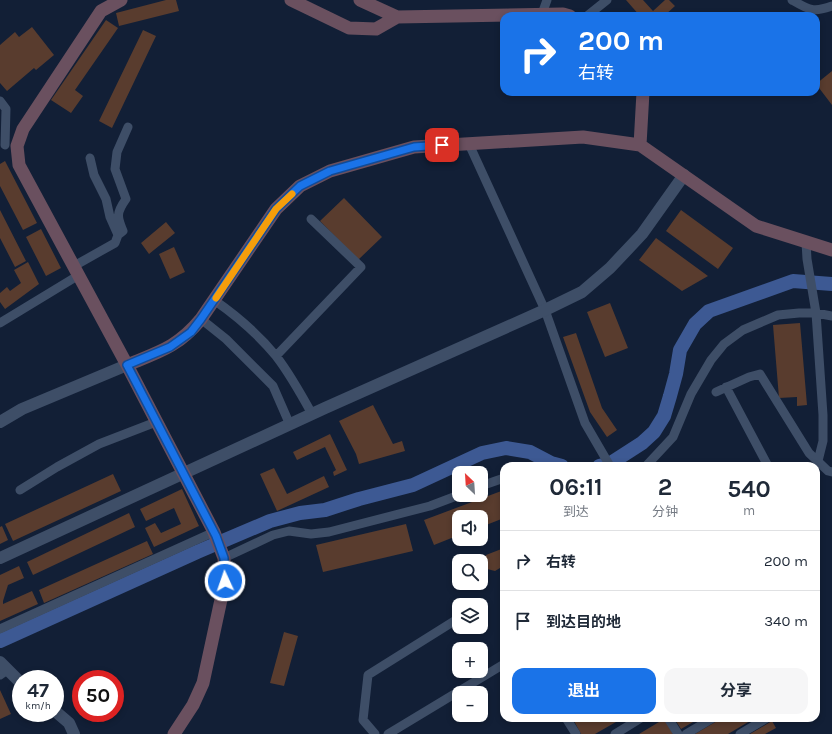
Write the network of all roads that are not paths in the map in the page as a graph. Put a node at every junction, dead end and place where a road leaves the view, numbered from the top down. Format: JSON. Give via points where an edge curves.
{"nodes":[{"id":1,"x":121,"y":0,"type":"edge"},
{"id":2,"x":291,"y":0,"type":"edge"},
{"id":3,"x":360,"y":0,"type":"edge"},
{"id":4,"x":547,"y":0,"type":"edge"},
{"id":5,"x":607,"y":0,"type":"edge"},
{"id":6,"x":792,"y":0,"type":"edge"},
{"id":7,"x":832,"y":6,"type":"edge"},
{"id":8,"x":543,"y":12,"type":"edge"},
{"id":9,"x":592,"y":12,"type":"edge"},
{"id":10,"x":500,"y":15,"type":"edge"},
{"id":11,"x":398,"y":17,"type":"junction"},
{"id":12,"x":643,"y":96,"type":"edge"},
{"id":13,"x":0,"y":100,"type":"edge"},
{"id":14,"x":128,"y":127,"type":"dead end"},
{"id":15,"x":469,"y":144,"type":"junction"},
{"id":16,"x":640,"y":145,"type":"junction"},
{"id":17,"x":7,"y":146,"type":"edge"},
{"id":18,"x":90,"y":158,"type":"dead end"},
{"id":19,"x":684,"y":175,"type":"junction"},
{"id":20,"x":311,"y":219,"type":"dead end"},
{"id":21,"x":118,"y":235,"type":"junction"},
{"id":22,"x":806,"y":242,"type":"junction"},
{"id":23,"x":832,"y":250,"type":"edge"},
{"id":24,"x":76,"y":270,"type":"junction"},
{"id":25,"x":214,"y":300,"type":"junction"},
{"id":26,"x":545,"y":310,"type":"junction"},
{"id":27,"x":816,"y":313,"type":"junction"},
{"id":28,"x":832,"y":316,"type":"edge"},
{"id":29,"x":201,"y":319,"type":"junction"},
{"id":30,"x":0,"y":323,"type":"edge"},
{"id":31,"x":276,"y":356,"type":"junction"},
{"id":32,"x":127,"y":365,"type":"junction"},
{"id":33,"x":726,"y":388,"type":"junction"},
{"id":34,"x":716,"y":392,"type":"dead end"},
{"id":35,"x":312,"y":414,"type":"junction"},
{"id":36,"x":0,"y":422,"type":"edge"},
{"id":37,"x":156,"y":422,"type":"junction"},
{"id":38,"x":290,"y":425,"type":"junction"},
{"id":39,"x":818,"y":461,"type":"joint"},
{"id":40,"x":608,"y":462,"type":"edge"},
{"id":41,"x":650,"y":462,"type":"edge"},
{"id":42,"x":766,"y":462,"type":"edge"},
{"id":43,"x":820,"y":463,"type":"edge"},
{"id":44,"x":832,"y":472,"type":"edge"},
{"id":45,"x":184,"y":474,"type":"junction"},
{"id":46,"x":500,"y":479,"type":"edge"},
{"id":47,"x":488,"y":484,"type":"edge"},
{"id":48,"x":20,"y":490,"type":"dead end"},
{"id":49,"x":452,"y":498,"type":"edge"},
{"id":50,"x":215,"y":534,"type":"junction"},
{"id":51,"x":222,"y":553,"type":"junction"},
{"id":52,"x":0,"y":558,"type":"edge"},
{"id":53,"x":452,"y":622,"type":"edge"},
{"id":54,"x":0,"y":629,"type":"edge"},
{"id":55,"x":500,"y":666,"type":"edge"},
{"id":56,"x":2,"y":669,"type":"edge"},
{"id":57,"x":12,"y":676,"type":"edge"},
{"id":58,"x":64,"y":719,"type":"edge"},
{"id":59,"x":568,"y":722,"type":"edge"},
{"id":60,"x":634,"y":722,"type":"edge"},
{"id":61,"x":670,"y":722,"type":"edge"},
{"id":62,"x":706,"y":722,"type":"edge"},
{"id":63,"x":760,"y":722,"type":"edge"},
{"id":64,"x":74,"y":734,"type":"edge"},
{"id":65,"x":174,"y":734,"type":"edge"},
{"id":66,"x":375,"y":734,"type":"edge"},
{"id":67,"x":388,"y":734,"type":"edge"},
{"id":68,"x":576,"y":734,"type":"edge"},
{"id":69,"x":615,"y":734,"type":"edge"},
{"id":70,"x":678,"y":734,"type":"edge"},
{"id":71,"x":686,"y":734,"type":"edge"},
{"id":72,"x":740,"y":734,"type":"edge"}],
"edges":[{"from":1,"to":17,"type":"main road","via":[[101,11],[23,129]]},
{"from":2,"to":11,"type":"main road","via":[[349,28],[376,29]]},
{"from":3,"to":11,"type":"main road"},
{"from":4,"to":8,"type":"street"},
{"from":5,"to":9,"type":"street"},
{"from":6,"to":7,"type":"street","via":[[806,8],[820,10]]},
{"from":10,"to":11,"type":"main road"},
{"from":12,"to":16,"type":"main road"},
{"from":13,"to":17,"type":"street","via":[[6,109]]},
{"from":14,"to":21,"type":"street","via":[[117,152],[115,169],[126,199],[120,207],[118,218],[123,231]]},
{"from":15,"to":16,"type":"main road","via":[[582,137]]},
{"from":15,"to":25,"type":"main road","via":[[414,147],[330,171],[300,186],[276,209]]},
{"from":15,"to":26,"type":"street"},
{"from":16,"to":19,"type":"main road"},
{"from":17,"to":24,"type":"main road"},
{"from":18,"to":21,"type":"street","via":[[94,175]]},
{"from":19,"to":22,"type":"main road","via":[[756,226]]},
{"from":19,"to":26,"type":"street","via":[[642,234],[610,268],[582,292]]},
{"from":20,"to":31,"type":"street","via":[[361,267]]},
{"from":21,"to":24,"type":"street","via":[[115,243]]},
{"from":22,"to":23,"type":"main road"},
{"from":22,"to":27,"type":"street"},
{"from":24,"to":30,"type":"street"},
{"from":24,"to":32,"type":"main road"},
{"from":25,"to":29,"type":"main road"},
{"from":25,"to":31,"type":"street","via":[[242,321]]},
{"from":26,"to":35,"type":"street"},
{"from":26,"to":40,"type":"street","via":[[584,423]]},
{"from":27,"to":28,"type":"street"},
{"from":27,"to":39,"type":"street","via":[[823,415],[823,441]]},
{"from":27,"to":41,"type":"street","via":[[778,315],[743,330],[724,344],[711,360],[691,394],[673,436]]},
{"from":29,"to":32,"type":"main road","via":[[191,332],[170,347]]},
{"from":29,"to":38,"type":"street","via":[[226,339],[273,386]]},
{"from":31,"to":35,"type":"street"},
{"from":32,"to":36,"type":"street","via":[[22,409]]},
{"from":32,"to":37,"type":"main road"},
{"from":33,"to":34,"type":"street"},
{"from":33,"to":39,"type":"street","via":[[760,374],[809,453]]},
{"from":33,"to":42,"type":"street"},
{"from":35,"to":38,"type":"street"},
{"from":37,"to":45,"type":"main road"},
{"from":37,"to":48,"type":"street","via":[[99,444]]},
{"from":38,"to":45,"type":"street"},
{"from":43,"to":44,"type":"street"},
{"from":45,"to":50,"type":"main road"},
{"from":45,"to":52,"type":"street"},
{"from":46,"to":47,"type":"street"},
{"from":49,"to":51,"type":"street","via":[[430,506],[329,532],[311,534],[289,531]]},
{"from":50,"to":51,"type":"main road"},
{"from":50,"to":54,"type":"street"},
{"from":51,"to":65,"type":"main road","via":[[225,581],[203,682],[194,705]]},
{"from":53,"to":66,"type":"street","via":[[368,675],[363,720]]},
{"from":55,"to":67,"type":"street"},
{"from":56,"to":57,"type":"street"},
{"from":58,"to":64,"type":"street"},
{"from":59,"to":68,"type":"street"},
{"from":60,"to":69,"type":"street"},
{"from":61,"to":70,"type":"street"},
{"from":62,"to":71,"type":"street"},
{"from":63,"to":72,"type":"street"}]}
